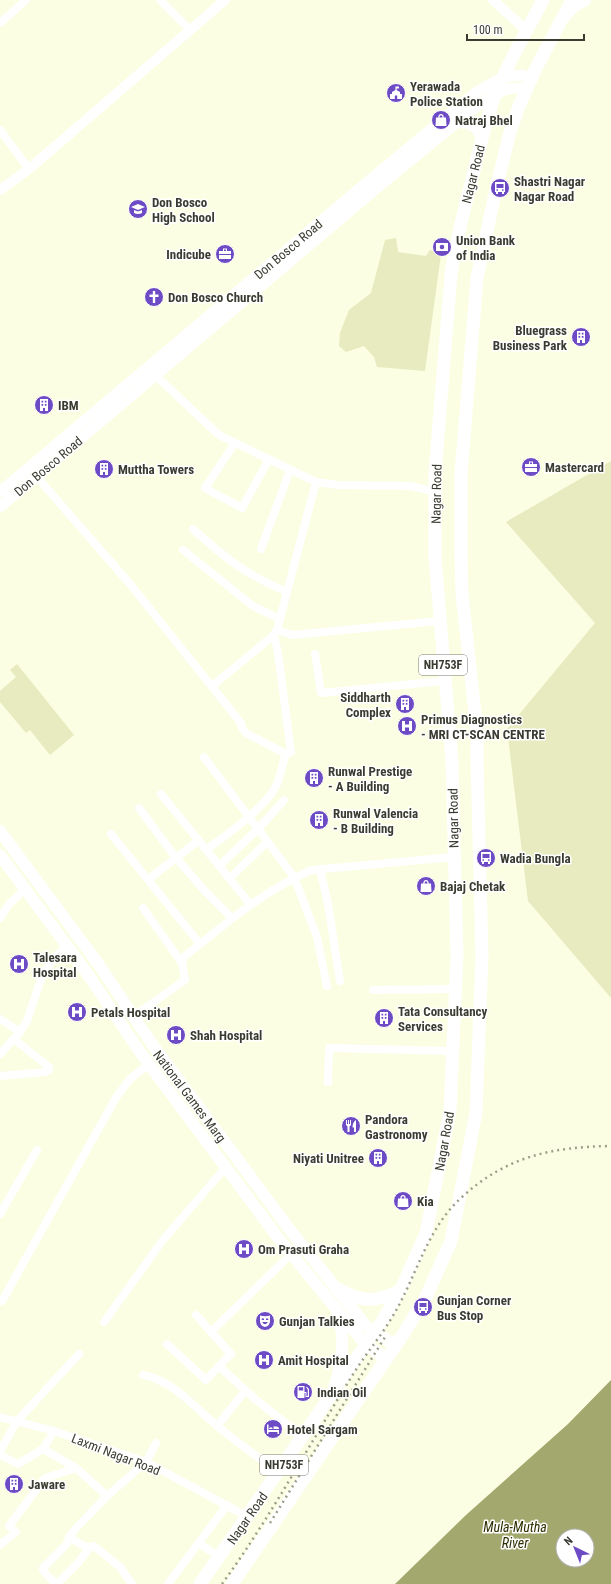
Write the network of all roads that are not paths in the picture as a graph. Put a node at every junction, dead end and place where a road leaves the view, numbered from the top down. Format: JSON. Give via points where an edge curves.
{"nodes":[{"id":1,"x":26,"y":0,"type":"edge"},
{"id":2,"x":160,"y":0,"type":"edge"},
{"id":3,"x":225,"y":0,"type":"edge"},
{"id":4,"x":493,"y":0,"type":"edge"},
{"id":5,"x":543,"y":0,"type":"edge"},
{"id":6,"x":572,"y":0,"type":"edge"},
{"id":7,"x":586,"y":0,"type":"edge"},
{"id":8,"x":561,"y":22,"type":"junction"},
{"id":9,"x":0,"y":24,"type":"edge"},
{"id":10,"x":190,"y":30,"type":"junction"},
{"id":11,"x":527,"y":31,"type":"junction"},
{"id":12,"x":503,"y":77,"type":"junction"},
{"id":13,"x":529,"y":83,"type":"junction"},
{"id":14,"x":496,"y":93,"type":"junction"},
{"id":15,"x":457,"y":122,"type":"junction"},
{"id":16,"x":0,"y":130,"type":"edge"},
{"id":17,"x":482,"y":137,"type":"junction"},
{"id":18,"x":29,"y":169,"type":"junction"},
{"id":19,"x":0,"y":190,"type":"edge"},
{"id":20,"x":155,"y":375,"type":"junction"},
{"id":21,"x":235,"y":443,"type":"junction"},
{"id":22,"x":269,"y":460,"type":"junction"},
{"id":23,"x":290,"y":470,"type":"junction"},
{"id":24,"x":36,"y":476,"type":"junction"},
{"id":25,"x":316,"y":482,"type":"junction"},
{"id":26,"x":0,"y":492,"type":"edge"},
{"id":27,"x":435,"y":492,"type":"junction"},
{"id":28,"x":0,"y":507,"type":"edge"},
{"id":29,"x":193,"y":529,"type":"dead end"},
{"id":30,"x":262,"y":549,"type":"dead end"},
{"id":31,"x":183,"y":550,"type":"dead end"},
{"id":32,"x":287,"y":592,"type":"junction"},
{"id":33,"x":280,"y":618,"type":"junction"},
{"id":34,"x":439,"y":621,"type":"junction"},
{"id":35,"x":276,"y":633,"type":"junction"},
{"id":36,"x":315,"y":654,"type":"dead end"},
{"id":37,"x":444,"y":681,"type":"junction"},
{"id":38,"x":212,"y":686,"type":"junction"},
{"id":39,"x":286,"y":754,"type":"junction"},
{"id":40,"x":204,"y":757,"type":"dead end"},
{"id":41,"x":162,"y":794,"type":"dead end"},
{"id":42,"x":284,"y":800,"type":"dead end"},
{"id":43,"x":139,"y":808,"type":"dead end"},
{"id":44,"x":247,"y":817,"type":"junction"},
{"id":45,"x":258,"y":829,"type":"junction"},
{"id":46,"x":0,"y":831,"type":"edge"},
{"id":47,"x":111,"y":834,"type":"dead end"},
{"id":48,"x":199,"y":840,"type":"junction"},
{"id":49,"x":267,"y":842,"type":"junction"},
{"id":50,"x":207,"y":850,"type":"junction"},
{"id":51,"x":2,"y":851,"type":"edge"},
{"id":52,"x":454,"y":857,"type":"junction"},
{"id":53,"x":176,"y":858,"type":"junction"},
{"id":54,"x":219,"y":866,"type":"junction"},
{"id":55,"x":320,"y":869,"type":"junction"},
{"id":56,"x":294,"y":877,"type":"junction"},
{"id":57,"x":230,"y":878,"type":"junction"},
{"id":58,"x":149,"y":879,"type":"junction"},
{"id":59,"x":25,"y":889,"type":"junction"},
{"id":60,"x":250,"y":904,"type":"junction"},
{"id":61,"x":143,"y":908,"type":"dead end"},
{"id":62,"x":0,"y":918,"type":"edge"},
{"id":63,"x":232,"y":918,"type":"junction"},
{"id":64,"x":200,"y":944,"type":"junction"},
{"id":65,"x":67,"y":945,"type":"junction"},
{"id":66,"x":182,"y":964,"type":"junction"},
{"id":67,"x":340,"y":981,"type":"dead end"},
{"id":68,"x":327,"y":986,"type":"dead end"},
{"id":69,"x":455,"y":989,"type":"junction"},
{"id":70,"x":373,"y":990,"type":"dead end"},
{"id":71,"x":134,"y":1016,"type":"junction"},
{"id":72,"x":0,"y":1019,"type":"edge"},
{"id":73,"x":122,"y":1025,"type":"junction"},
{"id":74,"x":20,"y":1032,"type":"junction"},
{"id":75,"x":14,"y":1038,"type":"junction"},
{"id":76,"x":452,"y":1051,"type":"junction"},
{"id":77,"x":0,"y":1054,"type":"edge"},
{"id":78,"x":149,"y":1064,"type":"junction"},
{"id":79,"x":0,"y":1076,"type":"edge"},
{"id":80,"x":328,"y":1082,"type":"dead end"},
{"id":81,"x":37,"y":1150,"type":"dead end"},
{"id":82,"x":226,"y":1167,"type":"junction"},
{"id":83,"x":0,"y":1214,"type":"edge"},
{"id":84,"x":291,"y":1254,"type":"junction"},
{"id":85,"x":336,"y":1288,"type":"junction"},
{"id":86,"x":401,"y":1290,"type":"junction"},
{"id":87,"x":0,"y":1300,"type":"edge"},
{"id":88,"x":337,"y":1312,"type":"junction"},
{"id":89,"x":196,"y":1315,"type":"dead end"},
{"id":90,"x":104,"y":1322,"type":"dead end"},
{"id":91,"x":212,"y":1331,"type":"junction"},
{"id":92,"x":374,"y":1332,"type":"junction"},
{"id":93,"x":167,"y":1344,"type":"dead end"},
{"id":94,"x":366,"y":1345,"type":"junction"},
{"id":95,"x":396,"y":1346,"type":"junction"},
{"id":96,"x":79,"y":1354,"type":"dead end"},
{"id":97,"x":387,"y":1359,"type":"junction"},
{"id":98,"x":219,"y":1366,"type":"junction"},
{"id":99,"x":143,"y":1375,"type":"dead end"},
{"id":100,"x":333,"y":1393,"type":"junction"},
{"id":101,"x":241,"y":1396,"type":"dead end"},
{"id":102,"x":0,"y":1417,"type":"edge"},
{"id":103,"x":16,"y":1421,"type":"junction"},
{"id":104,"x":217,"y":1426,"type":"junction"},
{"id":105,"x":54,"y":1431,"type":"junction"},
{"id":106,"x":303,"y":1437,"type":"junction"},
{"id":107,"x":156,"y":1443,"type":"dead end"},
{"id":108,"x":42,"y":1449,"type":"junction"},
{"id":109,"x":0,"y":1451,"type":"edge"},
{"id":110,"x":0,"y":1455,"type":"edge"},
{"id":111,"x":146,"y":1462,"type":"junction"},
{"id":112,"x":76,"y":1468,"type":"junction"},
{"id":113,"x":279,"y":1473,"type":"junction"},
{"id":114,"x":107,"y":1496,"type":"junction"},
{"id":115,"x":227,"y":1505,"type":"junction"},
{"id":116,"x":248,"y":1517,"type":"junction"},
{"id":117,"x":70,"y":1537,"type":"junction"},
{"id":118,"x":199,"y":1543,"type":"junction"},
{"id":119,"x":0,"y":1545,"type":"edge"},
{"id":120,"x":90,"y":1548,"type":"junction"},
{"id":121,"x":219,"y":1558,"type":"junction"},
{"id":122,"x":57,"y":1584,"type":"edge"},
{"id":123,"x":132,"y":1584,"type":"edge"},
{"id":124,"x":168,"y":1584,"type":"edge"},
{"id":125,"x":200,"y":1584,"type":"edge"},
{"id":126,"x":232,"y":1584,"type":"edge"}],
"edges":[{"from":1,"to":9,"type":"street"},
{"from":2,"to":10,"type":"street"},
{"from":3,"to":10,"type":"street"},
{"from":4,"to":11,"type":"street"},
{"from":5,"to":11,"type":"highway","name":"Nagar Road","number":"NH753F"},
{"from":6,"to":8,"type":"highway","name":"Nagar Road","number":"NH753F"},
{"from":7,"to":8,"type":"main road","via":[[573,8]]},
{"from":8,"to":13,"type":"highway","name":"Nagar Road","number":"NH753F"},
{"from":10,"to":18,"type":"street"},
{"from":11,"to":12,"type":"highway","name":"Nagar Road","number":"NH753F"},
{"from":12,"to":13,"type":"main road","name":"Don Bosco Road","via":[[522,75]]},
{"from":12,"to":14,"type":"highway","name":"Nagar Road","number":"NH753F"},
{"from":12,"to":26,"type":"main road","name":"Don Bosco Road","via":[[476,94],[377,174]]},
{"from":13,"to":14,"type":"main road","name":"Don Bosco Road"},
{"from":13,"to":95,"type":"highway","name":"Nagar Road","number":"NH753F","via":[[510,132],[479,261],[461,474],[462,594],[476,732],[482,949],[476,1113],[451,1241],[426,1297]]},
{"from":14,"to":15,"type":"main road","name":"Don Bosco Road"},
{"from":14,"to":17,"type":"highway","name":"Nagar Road","number":"NH753F"},
{"from":15,"to":17,"type":"highway","via":[[467,121],[473,124]]},
{"from":15,"to":20,"type":"main road","name":"Don Bosco Road"},
{"from":16,"to":18,"type":"street"},
{"from":17,"to":27,"type":"highway","name":"Nagar Road","number":"NH753F","via":[[451,275]]},
{"from":18,"to":19,"type":"street"},
{"from":20,"to":21,"type":"street","via":[[213,430]]},
{"from":20,"to":24,"type":"main road","name":"Don Bosco Road"},
{"from":21,"to":22,"type":"street"},
{"from":21,"to":22,"type":"street","via":[[205,488],[242,508]]},
{"from":22,"to":23,"type":"street"},
{"from":23,"to":25,"type":"street"},
{"from":23,"to":30,"type":"street"},
{"from":24,"to":28,"type":"main road","name":"Don Bosco Road"},
{"from":24,"to":38,"type":"street","via":[[130,584]]},
{"from":25,"to":27,"type":"street","via":[[338,485],[411,486]]},
{"from":25,"to":32,"type":"street"},
{"from":27,"to":34,"type":"highway","name":"Nagar Road","number":"NH753F","via":[[435,557]]},
{"from":29,"to":32,"type":"street","via":[[231,562],[257,579]]},
{"from":31,"to":33,"type":"street","via":[[253,606]]},
{"from":32,"to":33,"type":"street"},
{"from":33,"to":35,"type":"street"},
{"from":34,"to":35,"type":"street","via":[[292,636]]},
{"from":34,"to":37,"type":"highway","name":"Nagar Road","number":"NH753F"},
{"from":35,"to":38,"type":"street"},
{"from":35,"to":39,"type":"street","via":[[291,748],[291,752]]},
{"from":36,"to":37,"type":"street","via":[[320,693]]},
{"from":37,"to":52,"type":"highway","name":"Nagar Road","number":"NH753F","via":[[451,734]]},
{"from":38,"to":39,"type":"street","via":[[246,733]]},
{"from":39,"to":44,"type":"street","via":[[278,783]]},
{"from":40,"to":44,"type":"street"},
{"from":41,"to":48,"type":"street"},
{"from":42,"to":45,"type":"street"},
{"from":43,"to":53,"type":"street"},
{"from":44,"to":45,"type":"street"},
{"from":44,"to":50,"type":"street"},
{"from":45,"to":49,"type":"street"},
{"from":45,"to":54,"type":"street"},
{"from":46,"to":71,"type":"main road","name":"National Games Marg"},
{"from":47,"to":58,"type":"street"},
{"from":48,"to":50,"type":"street"},
{"from":48,"to":53,"type":"street"},
{"from":49,"to":56,"type":"street"},
{"from":49,"to":57,"type":"street"},
{"from":50,"to":54,"type":"street"},
{"from":51,"to":59,"type":"main road","name":"National Games Marg"},
{"from":51,"to":71,"type":"main road","via":[[102,978],[123,1009]]},
{"from":51,"to":73,"type":"main road","via":[[120,1011]]},
{"from":52,"to":55,"type":"street"},
{"from":52,"to":69,"type":"highway","name":"Nagar Road","number":"NH753F"},
{"from":53,"to":58,"type":"street"},
{"from":53,"to":63,"type":"street"},
{"from":54,"to":57,"type":"street"},
{"from":55,"to":56,"type":"street"},
{"from":55,"to":67,"type":"street"},
{"from":56,"to":60,"type":"street"},
{"from":56,"to":68,"type":"street","via":[[317,937]]},
{"from":57,"to":60,"type":"street"},
{"from":58,"to":64,"type":"street"},
{"from":59,"to":62,"type":"street","via":[[9,904]]},
{"from":59,"to":65,"type":"main road","name":"National Games Marg"},
{"from":60,"to":63,"type":"street"},
{"from":61,"to":66,"type":"street"},
{"from":63,"to":64,"type":"street"},
{"from":64,"to":66,"type":"street","via":[[184,957]]},
{"from":65,"to":73,"type":"main road","name":"National Games Marg"},
{"from":65,"to":74,"type":"street","via":[[53,959],[42,976],[27,1021]]},
{"from":66,"to":71,"type":"street","via":[[185,980]]},
{"from":69,"to":70,"type":"street"},
{"from":69,"to":76,"type":"highway","name":"Nagar Road","number":"NH753F"},
{"from":71,"to":85,"type":"main road","name":"National Games Marg","via":[[290,1230]]},
{"from":72,"to":74,"type":"street"},
{"from":73,"to":78,"type":"main road","name":"National Games Marg"},
{"from":74,"to":75,"type":"street"},
{"from":75,"to":77,"type":"street"},
{"from":75,"to":79,"type":"street","via":[[49,1067],[49,1070]]},
{"from":76,"to":80,"type":"street","via":[[328,1048]]},
{"from":76,"to":86,"type":"highway","name":"Nagar Road","number":"NH753F","via":[[450,1111],[432,1209],[426,1233]]},
{"from":78,"to":82,"type":"main road","name":"National Games Marg"},
{"from":78,"to":87,"type":"street","via":[[130,1079],[117,1096],[2,1301]]},
{"from":81,"to":83,"type":"street"},
{"from":82,"to":84,"type":"main road","name":"National Games Marg"},
{"from":82,"to":90,"type":"street","via":[[163,1240]]},
{"from":84,"to":88,"type":"main road","name":"National Games Marg"},
{"from":84,"to":91,"type":"street"},
{"from":85,"to":86,"type":"highway","via":[[353,1297],[369,1301],[387,1297]]},
{"from":85,"to":92,"type":"main road","name":"National Games Marg","via":[[366,1326]]},
{"from":86,"to":92,"type":"highway","name":"Nagar Road","number":"NH753F"},
{"from":88,"to":94,"type":"main road","name":"National Games Marg"},
{"from":88,"to":100,"type":"main road","via":[[343,1356]]},
{"from":89,"to":91,"type":"street"},
{"from":91,"to":98,"type":"street","via":[[231,1354]]},
{"from":92,"to":94,"type":"highway","name":"Nagar Road","number":"NH753F"},
{"from":92,"to":95,"type":"main road","name":"National Games Marg"},
{"from":93,"to":98,"type":"street","via":[[206,1380]]},
{"from":94,"to":97,"type":"main road","name":"National Games Marg"},
{"from":94,"to":100,"type":"highway","name":"Nagar Road","number":"NH753F"},
{"from":95,"to":97,"type":"highway","name":"Nagar Road","number":"NH753F"},
{"from":96,"to":103,"type":"street"},
{"from":97,"to":126,"type":"highway","name":"Nagar Road","number":"NH753F"},
{"from":98,"to":106,"type":"street","via":[[264,1407]]},
{"from":99,"to":104,"type":"street","via":[[157,1378],[171,1387]]},
{"from":100,"to":106,"type":"highway","name":"Nagar Road","number":"NH753F"},
{"from":101,"to":104,"type":"street"},
{"from":102,"to":103,"type":"street","name":"Laxmi Nagar Road"},
{"from":103,"to":105,"type":"street","name":"Laxmi Nagar Road"},
{"from":103,"to":109,"type":"street"},
{"from":104,"to":113,"type":"street"},
{"from":105,"to":108,"type":"street"},
{"from":105,"to":111,"type":"street","name":"Laxmi Nagar Road"},
{"from":106,"to":113,"type":"highway","name":"Nagar Road","number":"NH753F"},
{"from":107,"to":111,"type":"street"},
{"from":108,"to":110,"type":"street","via":[[18,1464]]},
{"from":108,"to":112,"type":"street"},
{"from":111,"to":114,"type":"street"},
{"from":111,"to":115,"type":"street","name":"Laxmi Nagar Road"},
{"from":112,"to":114,"type":"street"},
{"from":112,"to":119,"type":"street","via":[[45,1478],[9,1526],[16,1532]]},
{"from":113,"to":116,"type":"highway","name":"Nagar Road","number":"NH753F"},
{"from":114,"to":117,"type":"street"},
{"from":115,"to":116,"type":"street","name":"Laxmi Nagar Road"},
{"from":115,"to":118,"type":"street"},
{"from":116,"to":121,"type":"highway","name":"Nagar Road","number":"NH753F"},
{"from":117,"to":120,"type":"street"},
{"from":117,"to":122,"type":"street","via":[[67,1544],[43,1568]]},
{"from":118,"to":121,"type":"street"},
{"from":118,"to":124,"type":"street"},
{"from":120,"to":122,"type":"street"},
{"from":120,"to":123,"type":"street","via":[[94,1546],[113,1560]]},
{"from":121,"to":125,"type":"highway","name":"Nagar Road","number":"NH753F"}]}
